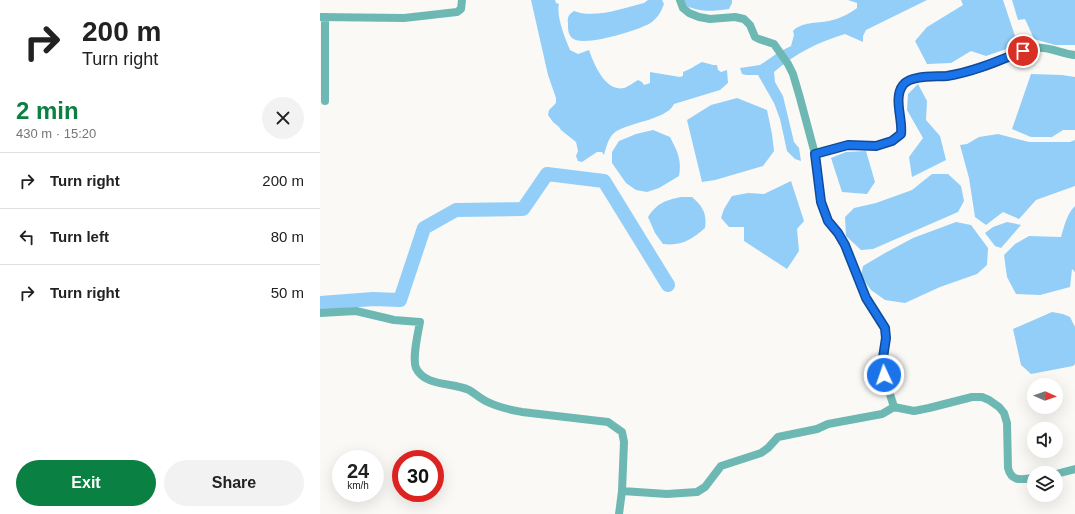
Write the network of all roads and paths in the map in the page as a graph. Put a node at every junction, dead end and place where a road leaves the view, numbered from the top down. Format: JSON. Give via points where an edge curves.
{"nodes":[{"id":1,"x":462,"y":0,"type":"edge"},
{"id":2,"x":680,"y":0,"type":"edge"},
{"id":3,"x":323,"y":17,"type":"edge"},
{"id":4,"x":1075,"y":55,"type":"edge"},
{"id":5,"x":325,"y":101,"type":"dead end"},
{"id":6,"x":815,"y":154,"type":"junction"},
{"id":7,"x":320,"y":313,"type":"edge"},
{"id":8,"x":894,"y":408,"type":"junction"},
{"id":9,"x":1075,"y":469,"type":"edge"},
{"id":10,"x":1063,"y":472,"type":"edge"},
{"id":11,"x":1027,"y":479,"type":"edge"},
{"id":12,"x":622,"y":491,"type":"junction"},
{"id":13,"x":619,"y":514,"type":"edge"}],
"edges":[{"from":1,"to":3,"type":"street","via":[[461,9],[457,12],[404,18]]},
{"from":2,"to":6,"type":"street","via":[[683,8],[699,17],[744,19],[759,40],[774,44],[778,48],[793,74]]},
{"from":3,"to":5,"type":"street"},
{"from":4,"to":6,"type":"street","via":[[1038,48],[969,71],[910,79],[902,86],[899,98],[899,113],[903,125],[901,134],[892,141],[876,146],[848,145]]},
{"from":6,"to":8,"type":"street","via":[[821,202],[828,221],[845,245],[866,298],[885,328],[882,364]]},
{"from":7,"to":12,"type":"street","via":[[356,312],[394,320],[420,322],[415,362],[422,376],[468,390],[490,403],[511,410],[608,422],[616,426],[622,432],[624,442]]},
{"from":8,"to":11,"type":"street","via":[[914,411],[982,396],[1004,413],[1007,423],[1010,474],[1015,479]]},
{"from":8,"to":12,"type":"street","via":[[882,414],[778,437],[761,453],[721,466],[706,487],[697,492],[667,494]]},
{"from":9,"to":10,"type":"street"},
{"from":12,"to":13,"type":"street"}]}
